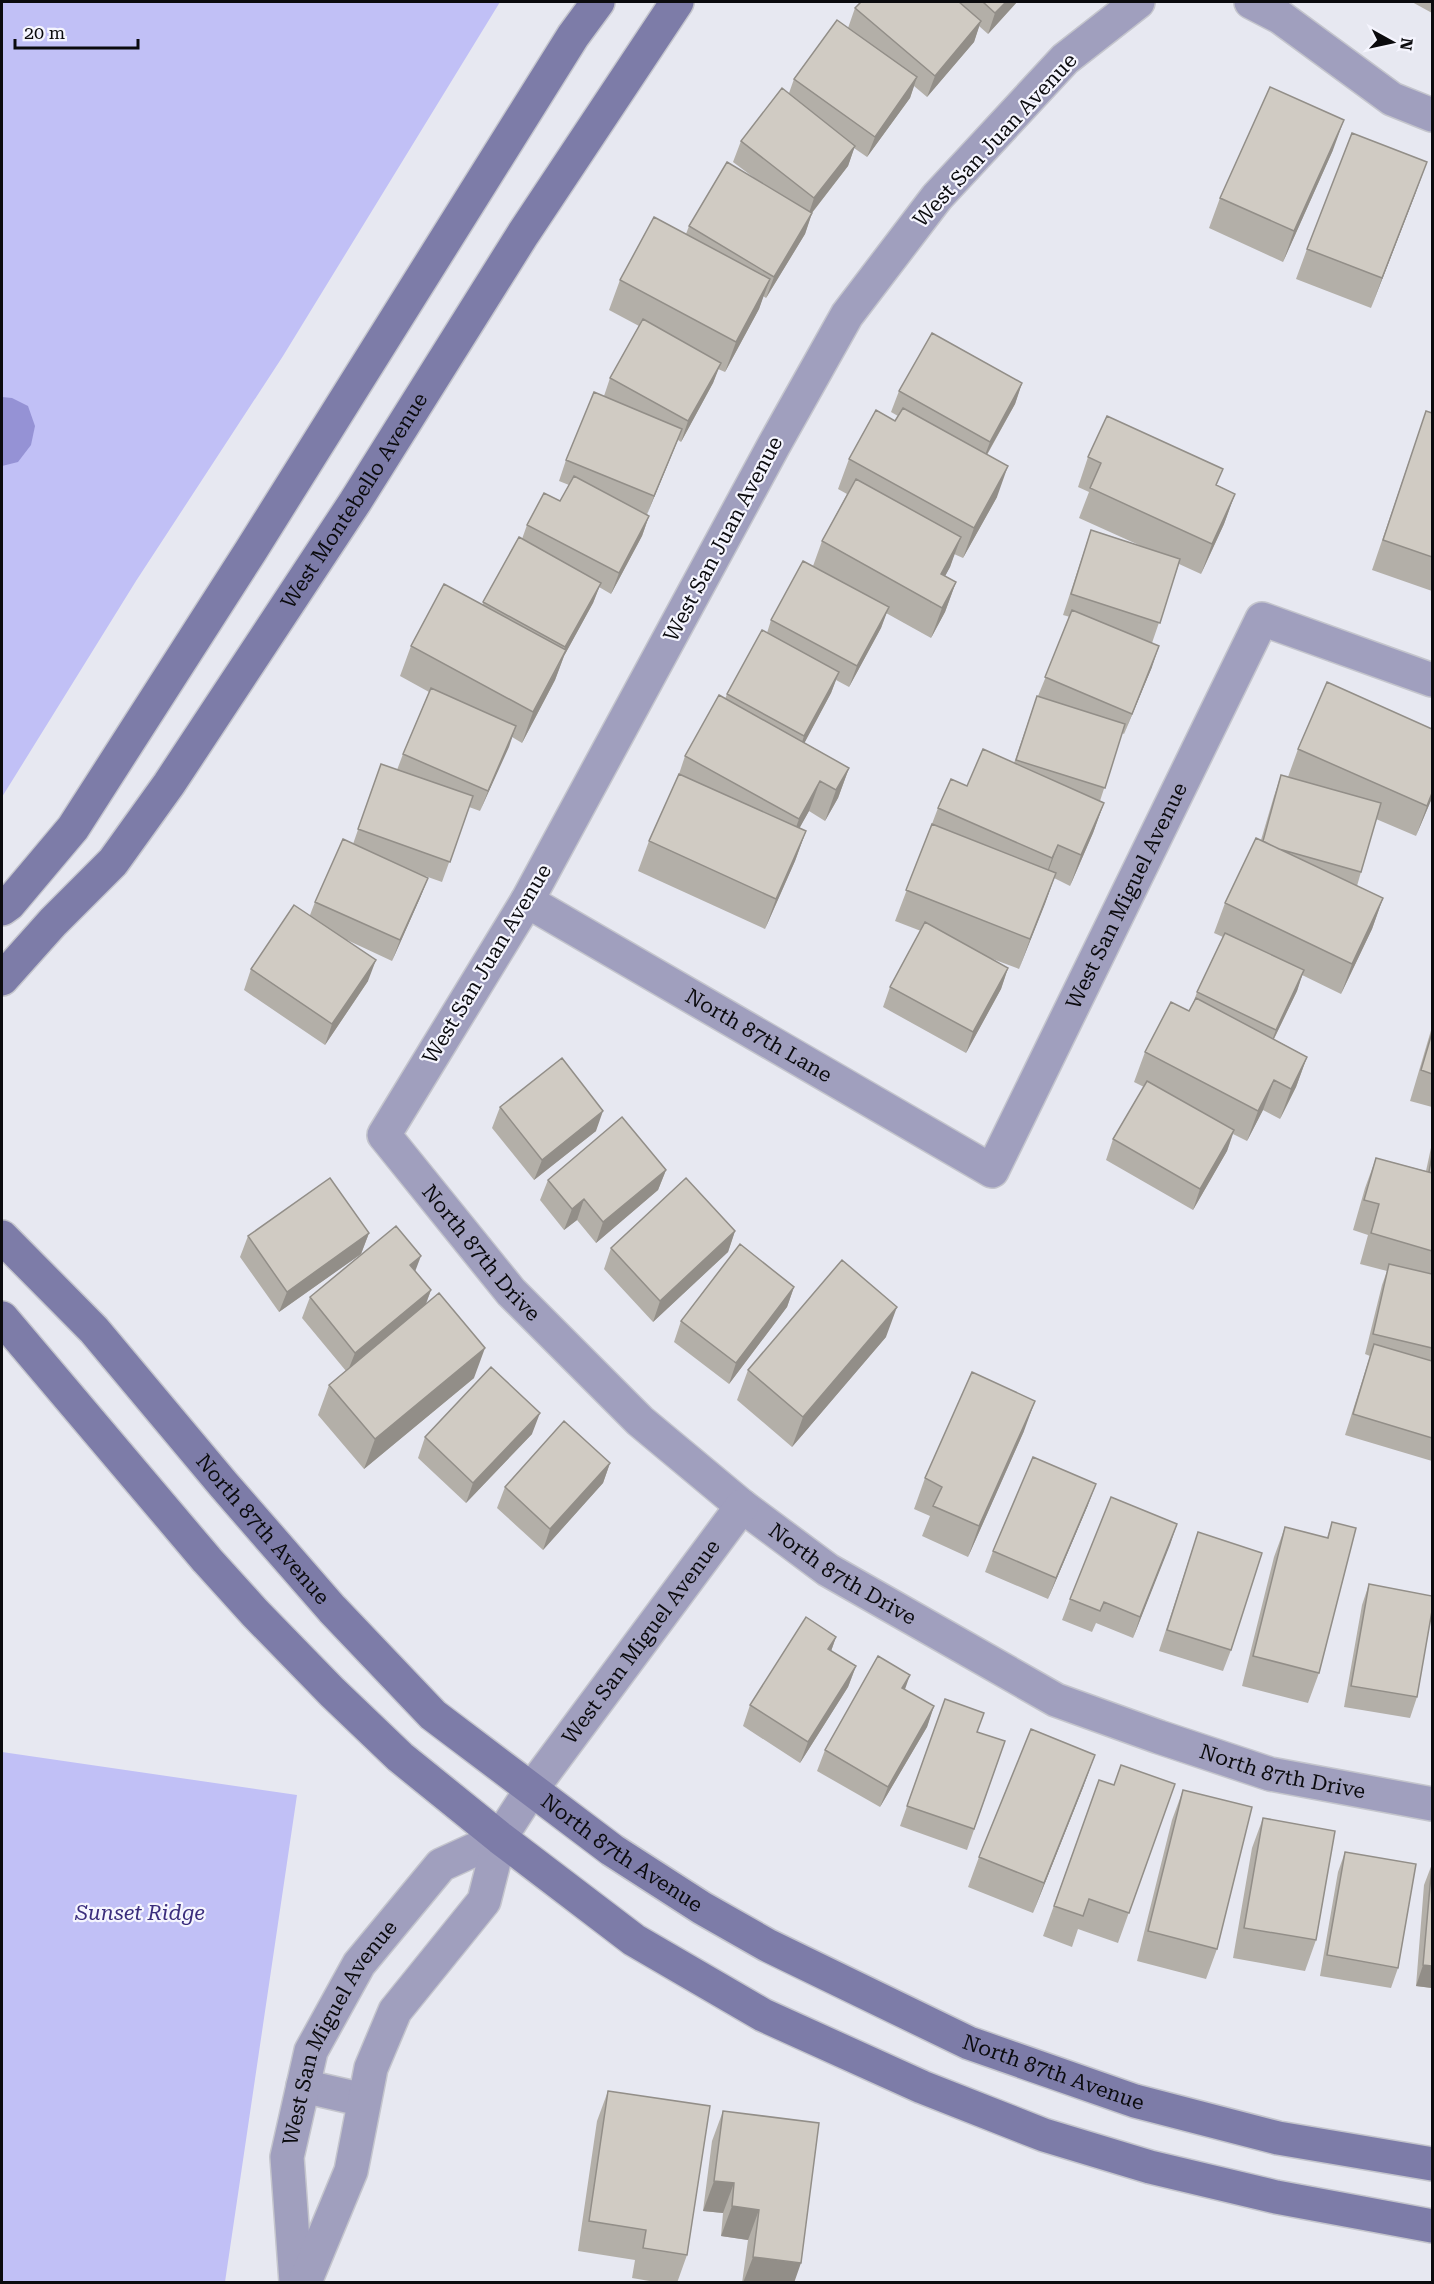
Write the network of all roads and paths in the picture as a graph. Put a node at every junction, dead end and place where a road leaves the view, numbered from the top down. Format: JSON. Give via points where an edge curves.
{"nodes":[{"id":1,"x":598,"y":2,"type":"edge"},
{"id":2,"x":677,"y":2,"type":"edge"},
{"id":3,"x":1138,"y":2,"type":"edge"},
{"id":4,"x":1251,"y":2,"type":"edge"},
{"id":5,"x":1432,"y":115,"type":"edge"},
{"id":6,"x":1432,"y":680,"type":"edge"},
{"id":7,"x":527,"y":901,"type":"junction"},
{"id":8,"x":2,"y":909,"type":"edge"},
{"id":9,"x":2,"y":979,"type":"edge"},
{"id":10,"x":384,"y":1135,"type":"joint"},
{"id":11,"x":992,"y":1171,"type":"joint"},
{"id":12,"x":2,"y":1237,"type":"edge"},
{"id":13,"x":2,"y":1318,"type":"edge"},
{"id":14,"x":742,"y":1506,"type":"junction"},
{"id":15,"x":531,"y":1790,"type":"junction"},
{"id":16,"x":1432,"y":1804,"type":"edge"},
{"id":17,"x":500,"y":1838,"type":"junction"},
{"id":18,"x":303,"y":2086,"type":"junction"},
{"id":19,"x":364,"y":2100,"type":"junction"},
{"id":20,"x":1432,"y":2164,"type":"edge"},
{"id":21,"x":1432,"y":2226,"type":"edge"},
{"id":22,"x":296,"y":2283,"type":"edge"},
{"id":23,"x":305,"y":2283,"type":"edge"}],
"edges":[{"from":1,"to":8,"type":"street","via":[[560,56],[73,828]]},
{"from":2,"to":9,"type":"street","name":"West Montebello Avenue","via":[[169,784],[113,862]]},
{"from":3,"to":7,"type":"street","name":"West San Juan Avenue","via":[[1065,58],[937,197],[847,315]]},
{"from":4,"to":5,"type":"street","via":[[1280,17],[1392,99]]},
{"from":6,"to":11,"type":"street","name":"West San Miguel Avenue","via":[[1262,619]]},
{"from":7,"to":10,"type":"street","name":"West San Juan Avenue"},
{"from":7,"to":11,"type":"street","name":"North 87th Lane"},
{"from":10,"to":14,"type":"street","name":"North 87th Drive","via":[[512,1292],[640,1421]]},
{"from":12,"to":15,"type":"street","name":"North 87th Avenue","via":[[94,1330],[348,1625],[434,1714]]},
{"from":13,"to":17,"type":"street","via":[[255,1613],[400,1757]]},
{"from":14,"to":15,"type":"street","name":"West San Miguel Avenue"},
{"from":14,"to":16,"type":"street","name":"North 87th Drive","via":[[828,1570],[1056,1700],[1270,1774]]},
{"from":15,"to":17,"type":"street","name":"West San Miguel Avenue"},
{"from":15,"to":20,"type":"street","name":"North 87th Avenue","via":[[612,1850],[702,1908],[767,1945],[969,2043],[1135,2101],[1278,2138]]},
{"from":17,"to":18,"type":"street","name":"West San Miguel Avenue","via":[[441,1865],[359,1964],[311,2051]]},
{"from":17,"to":19,"type":"street","name":"West San Miguel Avenue","via":[[484,1902],[394,2011],[371,2068]]},
{"from":17,"to":21,"type":"street","via":[[634,1940],[763,2015],[922,2087],[1044,2135],[1150,2168],[1276,2197]]},
{"from":18,"to":19,"type":"street"},
{"from":18,"to":22,"type":"street","name":"West San Miguel Avenue","via":[[287,2157]]},
{"from":19,"to":23,"type":"street","name":"West San Miguel Avenue","via":[[351,2171]]}]}
